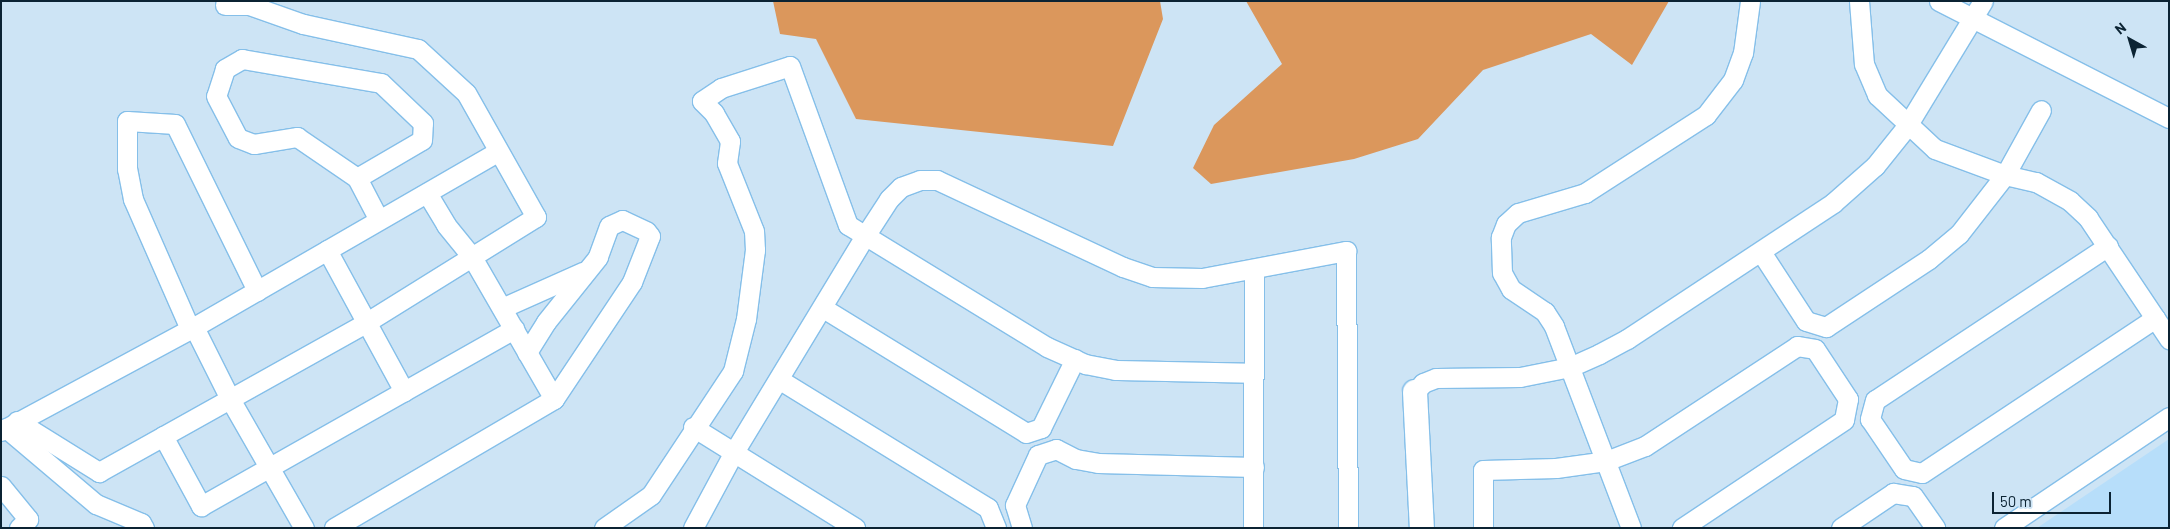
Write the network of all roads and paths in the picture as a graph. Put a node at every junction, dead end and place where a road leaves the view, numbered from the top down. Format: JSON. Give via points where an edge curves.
{"nodes":[{"id":1,"x":1750,"y":1,"type":"edge"},
{"id":2,"x":1860,"y":1,"type":"edge"},
{"id":3,"x":1939,"y":1,"type":"edge"},
{"id":4,"x":1984,"y":1,"type":"edge"},
{"id":5,"x":225,"y":5,"type":"dead end"},
{"id":6,"x":1974,"y":18,"type":"junction"},
{"id":7,"x":2041,"y":110,"type":"dead end"},
{"id":8,"x":2169,"y":118,"type":"edge"},
{"id":9,"x":1907,"y":126,"type":"junction"},
{"id":10,"x":498,"y":152,"type":"junction"},
{"id":11,"x":2005,"y":175,"type":"junction"},
{"id":12,"x":357,"y":178,"type":"junction"},
{"id":13,"x":426,"y":193,"type":"junction"},
{"id":14,"x":380,"y":220,"type":"junction"},
{"id":15,"x":865,"y":236,"type":"junction"},
{"id":16,"x":2108,"y":246,"type":"junction"},
{"id":17,"x":327,"y":250,"type":"junction"},
{"id":18,"x":1761,"y":252,"type":"junction"},
{"id":19,"x":472,"y":256,"type":"junction"},
{"id":20,"x":1254,"y":270,"type":"junction"},
{"id":21,"x":583,"y":272,"type":"junction"},
{"id":22,"x":257,"y":291,"type":"junction"},
{"id":23,"x":502,"y":308,"type":"junction"},
{"id":24,"x":823,"y":308,"type":"junction"},
{"id":25,"x":2155,"y":318,"type":"junction"},
{"id":26,"x":366,"y":322,"type":"junction"},
{"id":27,"x":192,"y":328,"type":"junction"},
{"id":28,"x":514,"y":329,"type":"junction"},
{"id":29,"x":2169,"y":340,"type":"edge"},
{"id":30,"x":527,"y":352,"type":"junction"},
{"id":31,"x":1075,"y":359,"type":"junction"},
{"id":32,"x":1570,"y":367,"type":"junction"},
{"id":33,"x":1253,"y":373,"type":"junction"},
{"id":34,"x":780,"y":380,"type":"junction"},
{"id":35,"x":404,"y":391,"type":"junction"},
{"id":36,"x":1415,"y":392,"type":"junction"},
{"id":37,"x":230,"y":399,"type":"junction"},
{"id":38,"x":554,"y":399,"type":"junction"},
{"id":39,"x":2169,"y":417,"type":"edge"},
{"id":40,"x":8,"y":426,"type":"edge"},
{"id":41,"x":694,"y":426,"type":"junction"},
{"id":42,"x":163,"y":436,"type":"junction"},
{"id":43,"x":734,"y":452,"type":"junction"},
{"id":44,"x":1606,"y":461,"type":"junction"},
{"id":45,"x":1254,"y":467,"type":"junction"},
{"id":46,"x":269,"y":468,"type":"junction"},
{"id":47,"x":1,"y":486,"type":"edge"},
{"id":48,"x":19,"y":528,"type":"edge"},
{"id":49,"x":144,"y":528,"type":"edge"},
{"id":50,"x":304,"y":528,"type":"edge"},
{"id":51,"x":334,"y":528,"type":"edge"},
{"id":52,"x":604,"y":528,"type":"edge"},
{"id":53,"x":693,"y":528,"type":"edge"},
{"id":54,"x":855,"y":528,"type":"edge"},
{"id":55,"x":996,"y":528,"type":"edge"},
{"id":56,"x":1022,"y":528,"type":"edge"},
{"id":57,"x":1253,"y":528,"type":"edge"},
{"id":58,"x":1348,"y":528,"type":"edge"},
{"id":59,"x":1409,"y":528,"type":"edge"},
{"id":60,"x":1422,"y":528,"type":"edge"},
{"id":61,"x":1483,"y":528,"type":"edge"},
{"id":62,"x":1631,"y":528,"type":"edge"},
{"id":63,"x":1682,"y":528,"type":"edge"},
{"id":64,"x":1841,"y":528,"type":"edge"},
{"id":65,"x":1935,"y":528,"type":"edge"},
{"id":66,"x":2004,"y":528,"type":"edge"}],
"edges":[{"from":1,"to":32,"type":"street","via":[[1743,53],[1733,80],[1706,116],[1585,194],[1518,213],[1506,224],[1501,237],[1502,273],[1511,289],[1545,312]]},
{"from":2,"to":9,"type":"street","via":[[1864,64],[1869,82]]},
{"from":3,"to":6,"type":"street"},
{"from":4,"to":6,"type":"street"},
{"from":5,"to":10,"type":"street","via":[[249,5],[303,24],[418,49],[466,93]]},
{"from":6,"to":8,"type":"street"},
{"from":6,"to":9,"type":"street"},
{"from":7,"to":11,"type":"street"},
{"from":9,"to":11,"type":"street","via":[[1935,149]]},
{"from":9,"to":18,"type":"street","via":[[1857,184]]},
{"from":10,"to":13,"type":"street"},
{"from":10,"to":19,"type":"street","via":[[536,217]]},
{"from":11,"to":16,"type":"street","via":[[2036,182],[2063,196],[2088,218]]},
{"from":11,"to":18,"type":"street","via":[[1959,234],[1928,259],[1826,326],[1806,321]]},
{"from":12,"to":12,"type":"street","via":[[422,140],[423,123],[381,83],[242,59],[225,69],[216,96],[238,138],[254,144],[297,137]]},
{"from":12,"to":14,"type":"street"},
{"from":13,"to":14,"type":"street"},
{"from":13,"to":19,"type":"street","via":[[446,225]]},
{"from":14,"to":17,"type":"street"},
{"from":15,"to":20,"type":"street","via":[[901,187],[920,180],[937,180],[1123,267],[1152,277],[1202,278]]},
{"from":15,"to":24,"type":"street"},
{"from":15,"to":31,"type":"street","via":[[1047,348]]},
{"from":15,"to":41,"type":"street","via":[[848,225],[790,66],[721,88],[702,102],[714,113],[730,141],[727,163],[754,231],[756,250],[746,318],[733,371]]},
{"from":16,"to":25,"type":"street"},
{"from":16,"to":25,"type":"street","via":[[1875,400],[1870,419],[1904,469],[1922,473]]},
{"from":17,"to":22,"type":"street"},
{"from":17,"to":26,"type":"street"},
{"from":18,"to":32,"type":"street","via":[[1628,339]]},
{"from":19,"to":23,"type":"street"},
{"from":19,"to":26,"type":"street"},
{"from":20,"to":33,"type":"street"},
{"from":20,"to":58,"type":"street","via":[[1346,251]]},
{"from":21,"to":23,"type":"street"},
{"from":21,"to":30,"type":"street"},
{"from":21,"to":38,"type":"street","via":[[598,257],[609,226],[615,222],[622,220],[650,236],[632,282]]},
{"from":22,"to":27,"type":"street"},
{"from":22,"to":27,"type":"street","via":[[175,124],[127,120],[127,169],[133,198]]},
{"from":23,"to":28,"type":"street"},
{"from":24,"to":31,"type":"street","via":[[1026,433],[1041,428]]},
{"from":24,"to":34,"type":"street"},
{"from":25,"to":29,"type":"street"},
{"from":26,"to":35,"type":"street"},
{"from":26,"to":37,"type":"street"},
{"from":27,"to":37,"type":"street"},
{"from":27,"to":40,"type":"street"},
{"from":28,"to":30,"type":"street"},
{"from":28,"to":35,"type":"street"},
{"from":30,"to":38,"type":"street"},
{"from":31,"to":33,"type":"street","via":[[1115,370]]},
{"from":32,"to":36,"type":"street","via":[[1520,377],[1436,378],[1423,383]]},
{"from":32,"to":44,"type":"street"},
{"from":33,"to":45,"type":"street"},
{"from":34,"to":43,"type":"street"},
{"from":34,"to":55,"type":"street","via":[[988,508]]},
{"from":35,"to":46,"type":"street"},
{"from":36,"to":59,"type":"street"},
{"from":36,"to":60,"type":"street"},
{"from":37,"to":42,"type":"street"},
{"from":37,"to":46,"type":"street"},
{"from":38,"to":51,"type":"street"},
{"from":39,"to":66,"type":"street"},
{"from":40,"to":42,"type":"street","via":[[99,472]]},
{"from":40,"to":49,"type":"street","via":[[96,504],[141,523]]},
{"from":41,"to":43,"type":"street"},
{"from":41,"to":52,"type":"street","via":[[651,495]]},
{"from":42,"to":46,"type":"street","via":[[201,506]]},
{"from":43,"to":53,"type":"street"},
{"from":43,"to":54,"type":"street"},
{"from":44,"to":61,"type":"street","via":[[1556,468],[1483,470]]},
{"from":44,"to":62,"type":"street"},
{"from":44,"to":63,"type":"street","via":[[1645,446],[1797,346],[1816,350],[1848,399],[1844,420]]},
{"from":45,"to":56,"type":"street","via":[[1098,463],[1076,459],[1056,449],[1038,455],[1015,505]]},
{"from":45,"to":57,"type":"street"},
{"from":46,"to":50,"type":"street"},
{"from":47,"to":48,"type":"street","via":[[28,519]]},
{"from":64,"to":65,"type":"street","via":[[1893,493],[1913,496]]}]}
